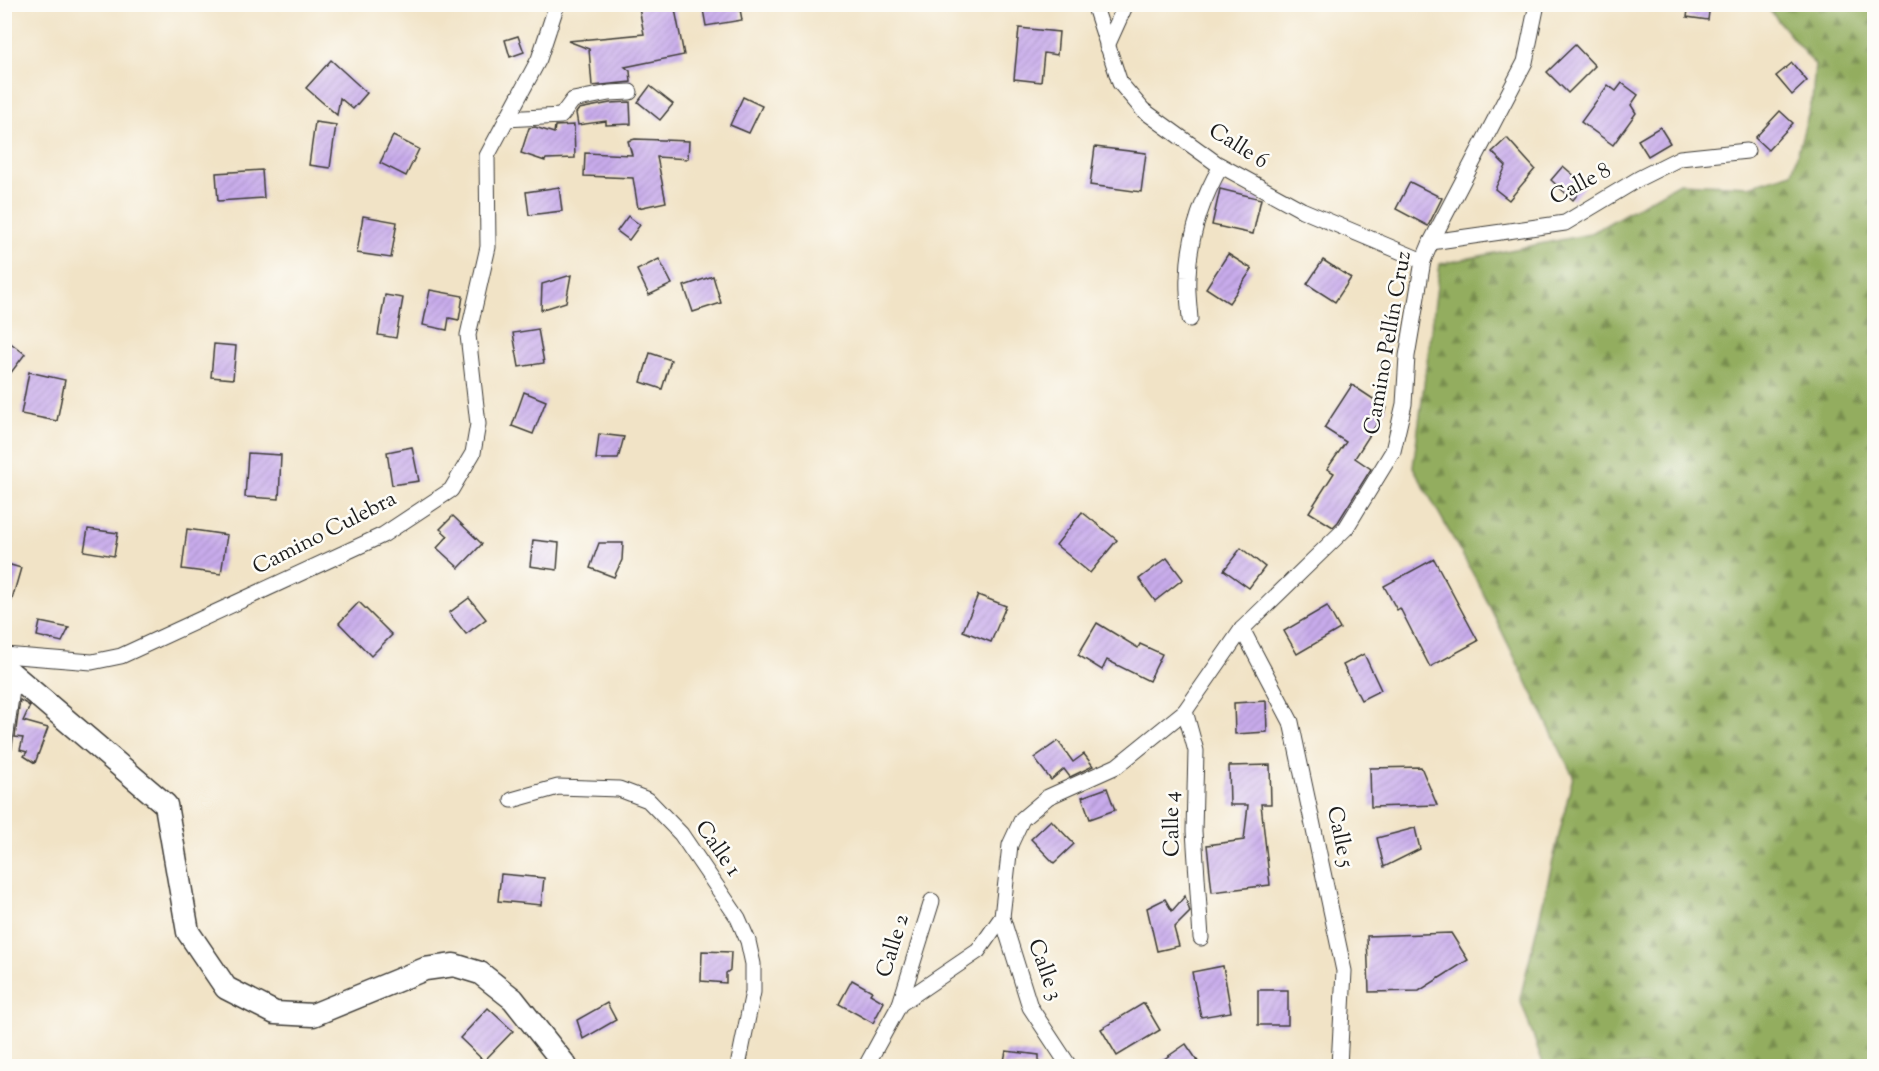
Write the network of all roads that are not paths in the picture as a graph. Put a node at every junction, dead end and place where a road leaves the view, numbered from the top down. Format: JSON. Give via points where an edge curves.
{"nodes":[{"id":1,"x":557,"y":4,"type":"edge"},
{"id":2,"x":1094,"y":4,"type":"edge"},
{"id":3,"x":1126,"y":4,"type":"edge"},
{"id":4,"x":1537,"y":4,"type":"edge"},
{"id":5,"x":1107,"y":46,"type":"junction"},
{"id":6,"x":630,"y":92,"type":"dead end"},
{"id":7,"x":506,"y":119,"type":"junction"},
{"id":8,"x":1746,"y":152,"type":"dead end"},
{"id":9,"x":1221,"y":166,"type":"junction"},
{"id":10,"x":1431,"y":242,"type":"junction"},
{"id":11,"x":1423,"y":261,"type":"junction"},
{"id":12,"x":1190,"y":319,"type":"dead end"},
{"id":13,"x":1242,"y":629,"type":"junction"},
{"id":14,"x":8,"y":666,"type":"edge"},
{"id":15,"x":1185,"y":711,"type":"junction"},
{"id":16,"x":4,"y":748,"type":"edge"},
{"id":17,"x":512,"y":800,"type":"dead end"},
{"id":18,"x":932,"y":901,"type":"dead end"},
{"id":19,"x":1002,"y":918,"type":"junction"},
{"id":20,"x":1201,"y":938,"type":"dead end"},
{"id":21,"x":900,"y":1004,"type":"junction"},
{"id":22,"x":566,"y":1066,"type":"edge"},
{"id":23,"x":738,"y":1066,"type":"edge"},
{"id":24,"x":866,"y":1066,"type":"edge"},
{"id":25,"x":1069,"y":1066,"type":"edge"},
{"id":26,"x":1339,"y":1066,"type":"edge"}],
"edges":[{"from":1,"to":7,"type":"street","name":"Camino Culebra","via":[[540,58]]},
{"from":2,"to":5,"type":"street","name":"Calle 6"},
{"from":3,"to":5,"type":"street"},
{"from":4,"to":10,"type":"street","name":"Camino Pellín Cruz","via":[[1525,62]]},
{"from":5,"to":9,"type":"street","name":"Calle 6","via":[[1120,82],[1143,110]]},
{"from":6,"to":7,"type":"street","via":[[573,100],[561,116]]},
{"from":7,"to":14,"type":"street","name":"Camino Culebra","via":[[487,156],[488,247],[468,335],[478,424],[472,453],[451,490],[383,535],[121,657]]},
{"from":8,"to":10,"type":"street","name":"Calle 8","via":[[1680,158],[1565,224]]},
{"from":9,"to":11,"type":"street","name":"Calle 6","via":[[1302,210]]},
{"from":9,"to":12,"type":"street","via":[[1206,193],[1194,237],[1188,276]]},
{"from":10,"to":11,"type":"street","name":"Camino Pellín Cruz"},
{"from":11,"to":13,"type":"street","name":"Camino Pellín Cruz","via":[[1407,356],[1404,404],[1393,451],[1346,528]]},
{"from":13,"to":15,"type":"street","name":"Camino Pellín Cruz"},
{"from":13,"to":26,"type":"street","name":"Calle 5","via":[[1291,722],[1344,971]]},
{"from":14,"to":16,"type":"street"},
{"from":14,"to":22,"type":"street","via":[[166,805],[188,932],[226,988],[275,1013],[313,1015],[425,969],[454,965],[480,973],[513,999]]},
{"from":15,"to":19,"type":"street","name":"Camino Pellín Cruz","via":[[1118,766],[1048,797],[1022,819],[1010,845]]},
{"from":15,"to":20,"type":"street","name":"Calle 4","via":[[1196,750],[1194,831]]},
{"from":17,"to":23,"type":"street","name":"Calle 1","via":[[558,787],[619,789],[648,800],[681,834],[738,918],[748,941],[753,992]]},
{"from":18,"to":21,"type":"street","name":"Calle 2"},
{"from":19,"to":21,"type":"street","name":"Camino Pellín Cruz","via":[[978,951]]},
{"from":19,"to":25,"type":"street","name":"Calle 3","via":[[1030,1007]]},
{"from":21,"to":24,"type":"street","name":"Camino Pellín Cruz"}]}
